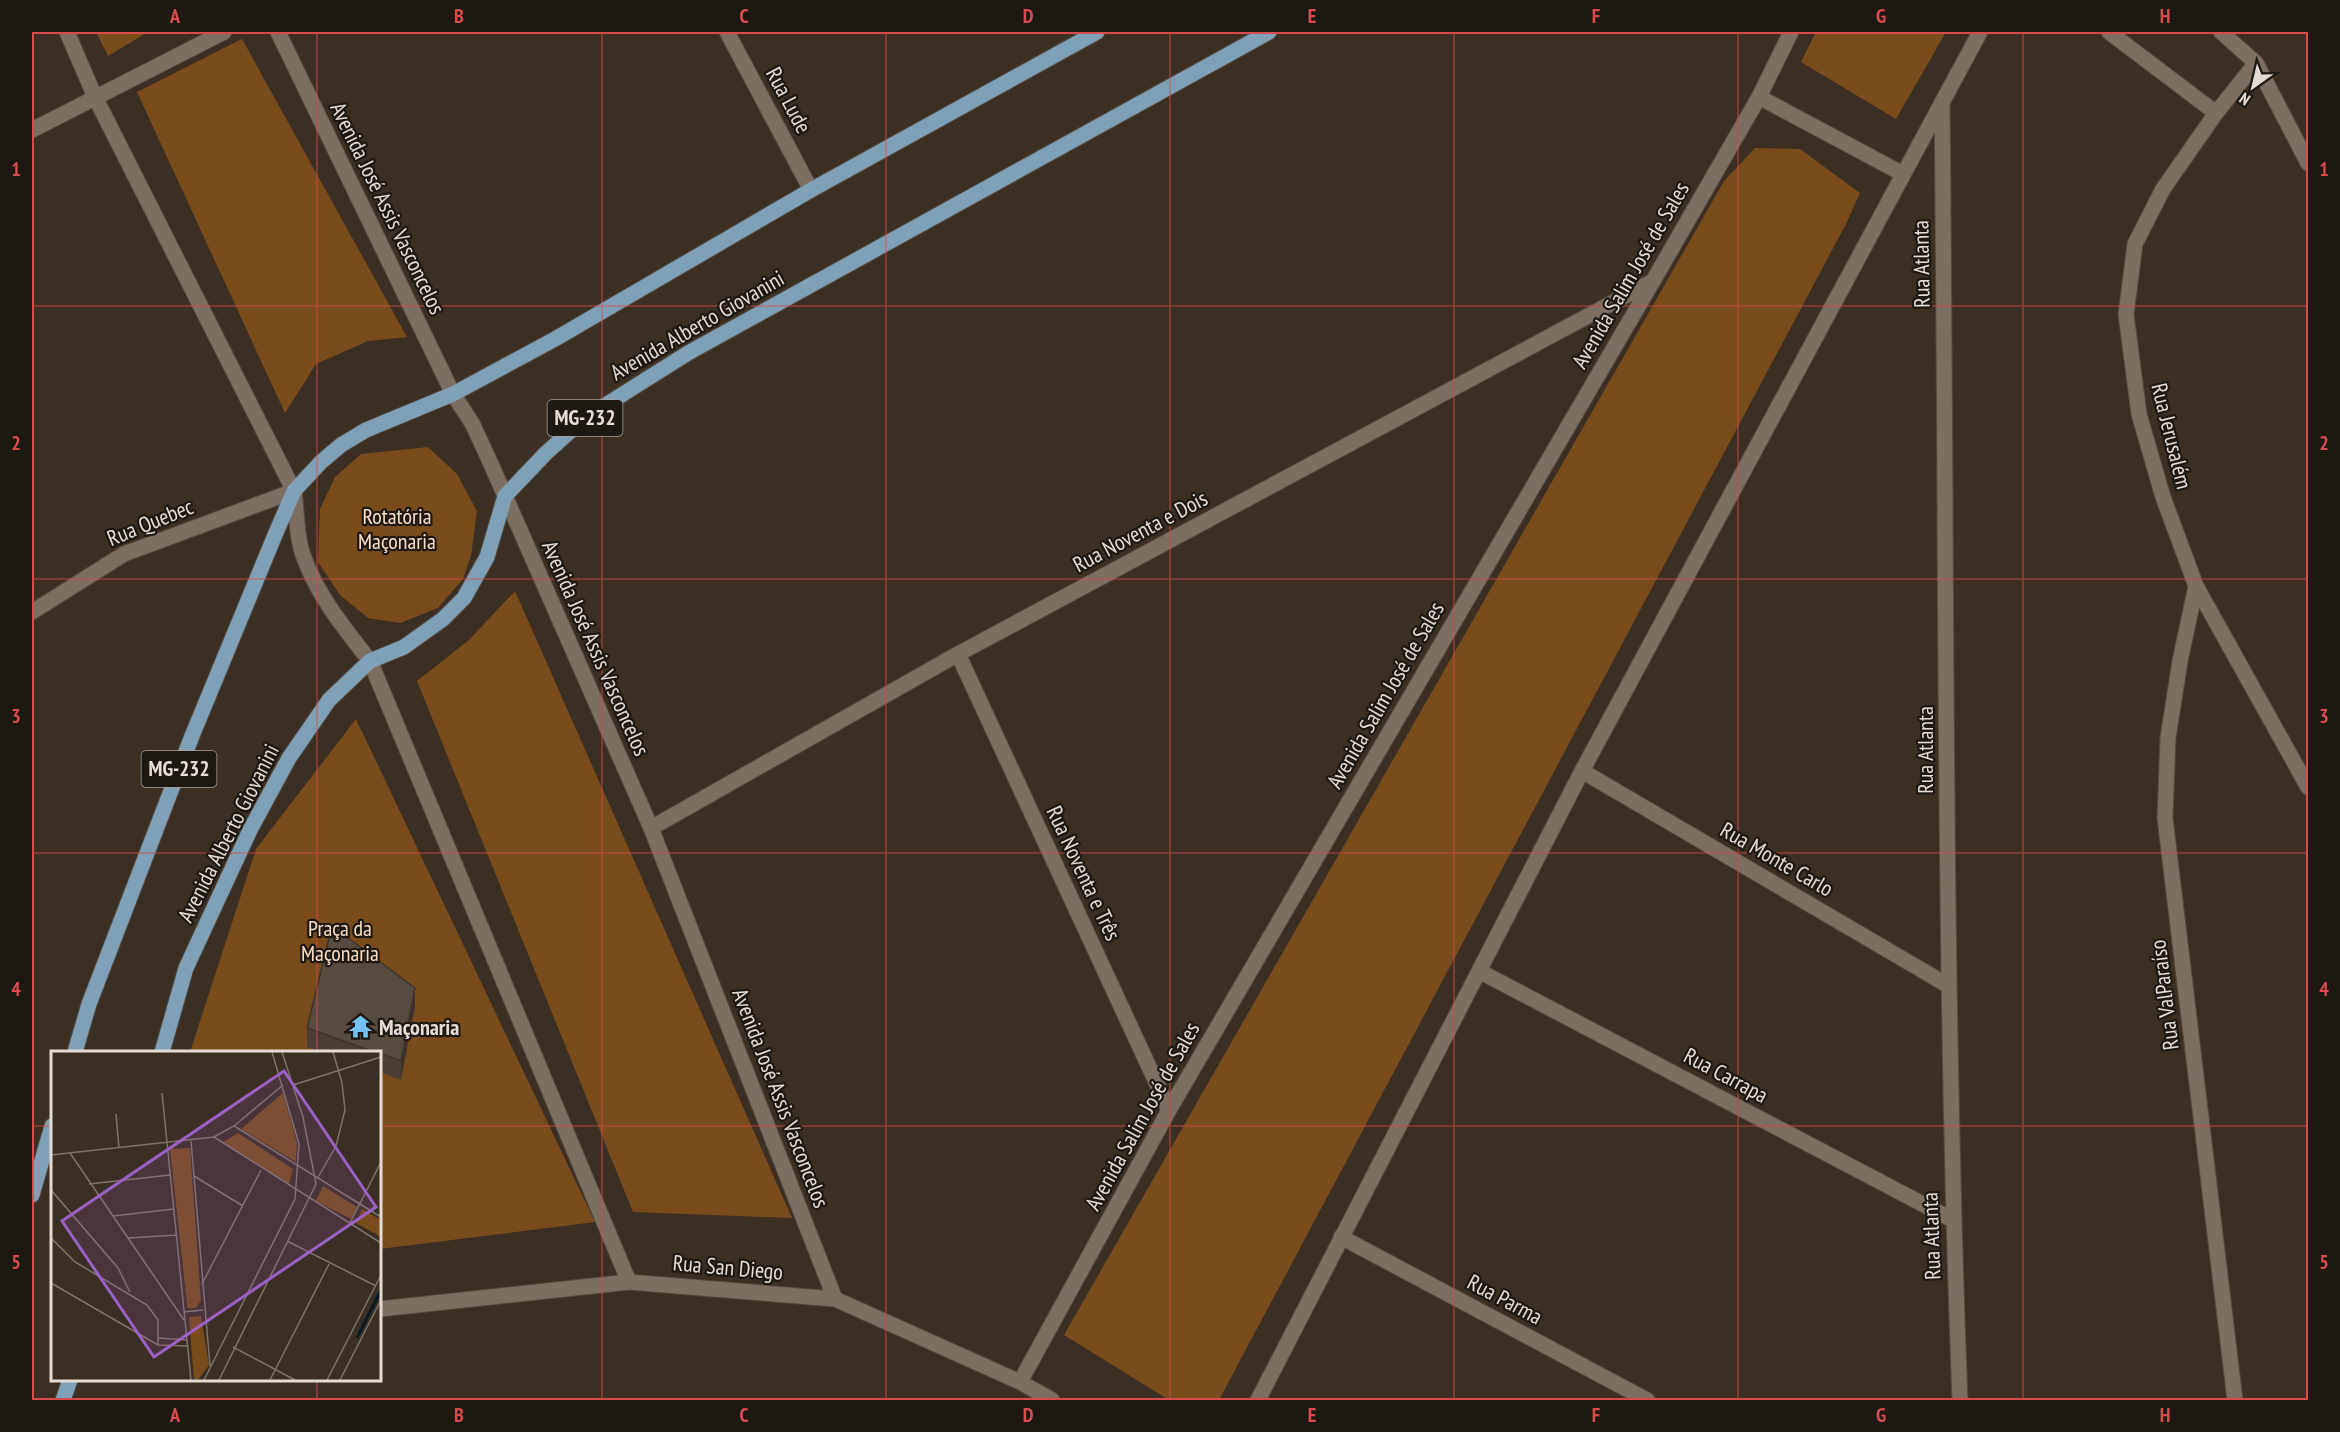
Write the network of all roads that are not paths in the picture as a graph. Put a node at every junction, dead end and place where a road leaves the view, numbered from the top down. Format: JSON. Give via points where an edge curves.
{"nodes":[{"id":1,"x":67,"y":32,"type":"edge"},
{"id":2,"x":224,"y":32,"type":"edge"},
{"id":3,"x":278,"y":32,"type":"edge"},
{"id":4,"x":728,"y":32,"type":"edge"},
{"id":5,"x":1097,"y":32,"type":"edge"},
{"id":6,"x":1269,"y":32,"type":"edge"},
{"id":7,"x":1791,"y":32,"type":"edge"},
{"id":8,"x":1980,"y":32,"type":"edge"},
{"id":9,"x":2109,"y":32,"type":"edge"},
{"id":10,"x":2221,"y":32,"type":"edge"},
{"id":11,"x":2256,"y":63,"type":"junction"},
{"id":12,"x":1759,"y":97,"type":"junction"},
{"id":13,"x":95,"y":98,"type":"junction"},
{"id":14,"x":1942,"y":99,"type":"junction"},
{"id":15,"x":2216,"y":113,"type":"junction"},
{"id":16,"x":32,"y":130,"type":"edge"},
{"id":17,"x":2308,"y":163,"type":"edge"},
{"id":18,"x":1903,"y":174,"type":"junction"},
{"id":19,"x":811,"y":190,"type":"junction"},
{"id":20,"x":1653,"y":281,"type":"junction"},
{"id":21,"x":453,"y":394,"type":"junction"},
{"id":22,"x":294,"y":491,"type":"junction"},
{"id":23,"x":505,"y":496,"type":"junction"},
{"id":24,"x":2196,"y":586,"type":"junction"},
{"id":25,"x":32,"y":612,"type":"edge"},
{"id":26,"x":958,"y":654,"type":"junction"},
{"id":27,"x":370,"y":661,"type":"junction"},
{"id":28,"x":1582,"y":771,"type":"junction"},
{"id":29,"x":2308,"y":787,"type":"edge"},
{"id":30,"x":651,"y":828,"type":"junction"},
{"id":31,"x":1479,"y":971,"type":"junction"},
{"id":32,"x":1949,"y":986,"type":"junction"},
{"id":33,"x":76,"y":1051,"type":"edge"},
{"id":34,"x":163,"y":1051,"type":"edge"},
{"id":35,"x":1169,"y":1110,"type":"junction"},
{"id":36,"x":51,"y":1129,"type":"edge"},
{"id":37,"x":32,"y":1195,"type":"edge"},
{"id":38,"x":1953,"y":1220,"type":"junction"},
{"id":39,"x":1341,"y":1237,"type":"junction"},
{"id":40,"x":630,"y":1281,"type":"junction"},
{"id":41,"x":835,"y":1299,"type":"junction"},
{"id":42,"x":381,"y":1309,"type":"edge"},
{"id":43,"x":70,"y":1381,"type":"edge"},
{"id":44,"x":1020,"y":1382,"type":"junction"},
{"id":45,"x":63,"y":1401,"type":"edge"},
{"id":46,"x":1052,"y":1401,"type":"edge"},
{"id":47,"x":1258,"y":1401,"type":"edge"},
{"id":48,"x":1647,"y":1401,"type":"edge"},
{"id":49,"x":1960,"y":1401,"type":"edge"},
{"id":50,"x":2235,"y":1401,"type":"edge"}],
"edges":[{"from":1,"to":13,"type":"street"},
{"from":2,"to":13,"type":"street"},
{"from":3,"to":21,"type":"street","name":"Avenida José Assis Vasconcelos"},
{"from":4,"to":19,"type":"street","name":"Rua Lude"},
{"from":5,"to":19,"type":"main road","number":"MG-232"},
{"from":6,"to":23,"type":"main road","name":"Avenida Alberto Giovanini","number":"MG-232","via":[[688,352],[585,418]]},
{"from":7,"to":12,"type":"street","name":"Avenida Salim José de Sales"},
{"from":8,"to":14,"type":"street"},
{"from":9,"to":15,"type":"street"},
{"from":10,"to":11,"type":"street"},
{"from":11,"to":15,"type":"street","name":"Rua Jerusalém"},
{"from":11,"to":17,"type":"street"},
{"from":12,"to":18,"type":"street"},
{"from":12,"to":20,"type":"street","name":"Avenida Salim José de Sales"},
{"from":13,"to":16,"type":"street"},
{"from":13,"to":22,"type":"street"},
{"from":14,"to":18,"type":"street"},
{"from":14,"to":32,"type":"street","name":"Rua Atlanta"},
{"from":15,"to":24,"type":"street","name":"Rua Jerusalém","via":[[2163,189],[2135,244],[2126,314],[2139,414],[2163,497]]},
{"from":18,"to":28,"type":"street"},
{"from":19,"to":21,"type":"main road","number":"MG-232"},
{"from":20,"to":26,"type":"street","name":"Rua Noventa e Dois"},
{"from":20,"to":35,"type":"street","name":"Avenida Salim José de Sales"},
{"from":21,"to":22,"type":"main road","number":"MG-232","via":[[366,430],[341,445]]},
{"from":21,"to":23,"type":"street","name":"Avenida José Assis Vasconcelos","via":[[472,423]]},
{"from":22,"to":25,"type":"street","name":"Rua Quebec","via":[[124,554]]},
{"from":22,"to":27,"type":"street","via":[[302,553],[339,622]]},
{"from":22,"to":33,"type":"main road","number":"MG-232","via":[[187,747],[89,1004]]},
{"from":23,"to":27,"type":"main road","name":"Avenida Alberto Giovanini","number":"MG-232","via":[[488,557],[464,598],[444,619],[404,647]]},
{"from":23,"to":30,"type":"street","name":"Avenida José Assis Vasconcelos"},
{"from":24,"to":29,"type":"street","name":"Rua Jerusalém"},
{"from":24,"to":50,"type":"street","name":"Rua ValParaíso","via":[[2168,738],[2165,818]]},
{"from":26,"to":30,"type":"street","name":"Rua Noventa e Dois"},
{"from":26,"to":35,"type":"street","name":"Rua Noventa e Três"},
{"from":27,"to":34,"type":"main road","name":"Avenida Alberto Giovanini","number":"MG-232","via":[[329,700],[289,758],[250,830],[186,969]]},
{"from":27,"to":40,"type":"street"},
{"from":28,"to":31,"type":"street"},
{"from":28,"to":32,"type":"street","name":"Rua Monte Carlo"},
{"from":30,"to":41,"type":"street","name":"Avenida José Assis Vasconcelos"},
{"from":31,"to":38,"type":"street","name":"Rua Carrapa"},
{"from":31,"to":39,"type":"street"},
{"from":32,"to":38,"type":"street","name":"Rua Atlanta"},
{"from":35,"to":44,"type":"street","name":"Avenida Salim José de Sales"},
{"from":36,"to":37,"type":"main road"},
{"from":38,"to":49,"type":"street","name":"Rua Atlanta"},
{"from":39,"to":47,"type":"street"},
{"from":39,"to":48,"type":"street","name":"Rua Parma"},
{"from":40,"to":41,"type":"street","name":"Rua San Diego"},
{"from":40,"to":42,"type":"street","name":"Rua San Diego"},
{"from":41,"to":44,"type":"street","name":"Rua San Diego"},
{"from":43,"to":45,"type":"main road"},
{"from":44,"to":46,"type":"street","name":"Rua San Diego"}]}
